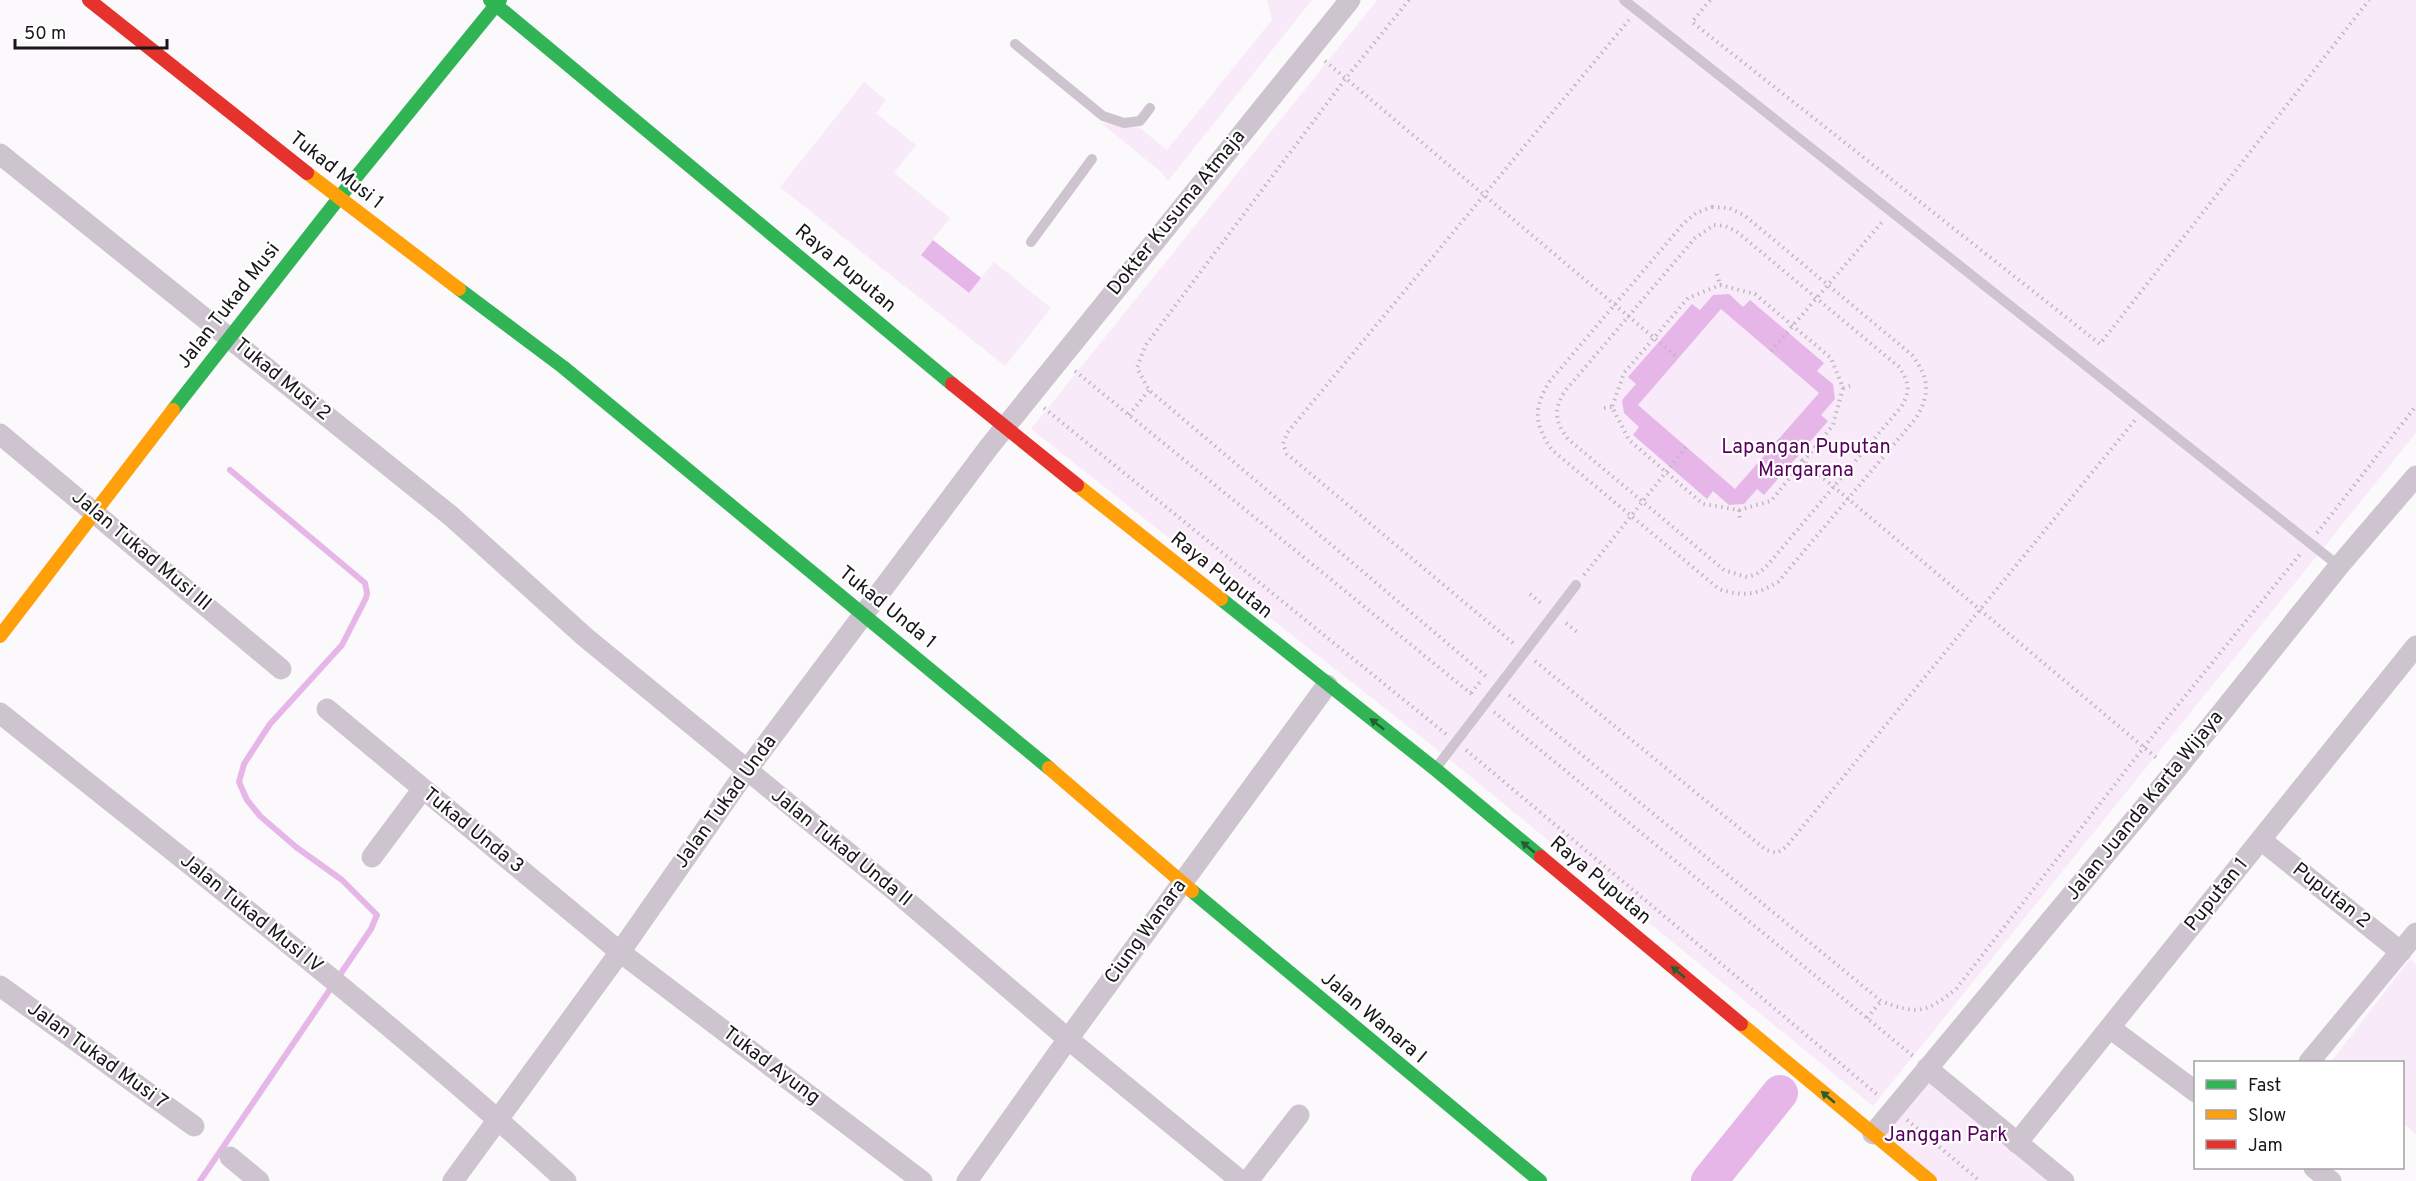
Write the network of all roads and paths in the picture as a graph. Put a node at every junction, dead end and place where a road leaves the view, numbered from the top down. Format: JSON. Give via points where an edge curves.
{"nodes":[{"id":1,"x":90,"y":0,"type":"edge"},
{"id":2,"x":1350,"y":0,"type":"edge"},
{"id":3,"x":1408,"y":0,"type":"edge"},
{"id":4,"x":1624,"y":0,"type":"edge"},
{"id":5,"x":1710,"y":0,"type":"edge"},
{"id":6,"x":2369,"y":0,"type":"edge"},
{"id":7,"x":495,"y":2,"type":"edge"},
{"id":8,"x":1636,"y":10,"type":"junction"},
{"id":9,"x":1015,"y":44,"type":"dead end"},
{"id":10,"x":1346,"y":78,"type":"junction"},
{"id":11,"x":1150,"y":108,"type":"dead end"},
{"id":12,"x":0,"y":154,"type":"edge"},
{"id":13,"x":1092,"y":159,"type":"dead end"},
{"id":14,"x":1483,"y":195,"type":"junction"},
{"id":15,"x":339,"y":198,"type":"junction"},
{"id":16,"x":1891,"y":212,"type":"junction"},
{"id":17,"x":1031,"y":242,"type":"dead end"},
{"id":18,"x":1717,"y":274,"type":"dead end"},
{"id":19,"x":1720,"y":285,"type":"junction"},
{"id":20,"x":1828,"y":285,"type":"junction"},
{"id":21,"x":1817,"y":298,"type":"junction"},
{"id":22,"x":1615,"y":304,"type":"junction"},
{"id":23,"x":1629,"y":316,"type":"junction"},
{"id":24,"x":1792,"y":325,"type":"junction"},
{"id":25,"x":229,"y":337,"type":"junction"},
{"id":26,"x":1654,"y":337,"type":"junction"},
{"id":27,"x":1771,"y":351,"type":"dead end"},
{"id":28,"x":1678,"y":358,"type":"dead end"},
{"id":29,"x":563,"y":367,"type":"joint"},
{"id":30,"x":1850,"y":386,"type":"dead end"},
{"id":31,"x":1095,"y":387,"type":"dead end"},
{"id":32,"x":1843,"y":388,"type":"junction"},
{"id":33,"x":1149,"y":390,"type":"junction"},
{"id":34,"x":1030,"y":396,"type":"junction"},
{"id":35,"x":2416,"y":406,"type":"edge"},
{"id":36,"x":1612,"y":407,"type":"junction"},
{"id":37,"x":1604,"y":408,"type":"dead end"},
{"id":38,"x":2143,"y":410,"type":"junction"},
{"id":39,"x":1129,"y":415,"type":"junction"},
{"id":40,"x":1005,"y":428,"type":"junction"},
{"id":41,"x":0,"y":434,"type":"edge"},
{"id":42,"x":1778,"y":440,"type":"dead end"},
{"id":43,"x":1686,"y":447,"type":"dead end"},
{"id":44,"x":1803,"y":462,"type":"junction"},
{"id":45,"x":1665,"y":471,"type":"junction"},
{"id":46,"x":2416,"y":477,"type":"edge"},
{"id":47,"x":1833,"y":487,"type":"junction"},
{"id":48,"x":1848,"y":499,"type":"junction"},
{"id":49,"x":1642,"y":501,"type":"junction"},
{"id":50,"x":1739,"y":510,"type":"junction"},
{"id":51,"x":95,"y":512,"type":"junction"},
{"id":52,"x":451,"y":516,"type":"joint"},
{"id":53,"x":1630,"y":516,"type":"junction"},
{"id":54,"x":1740,"y":520,"type":"dead end"},
{"id":55,"x":2309,"y":542,"type":"junction"},
{"id":56,"x":2339,"y":566,"type":"junction"},
{"id":57,"x":1576,"y":585,"type":"joint"},
{"id":58,"x":1981,"y":610,"type":"junction"},
{"id":59,"x":863,"y":614,"type":"junction"},
{"id":60,"x":0,"y":636,"type":"edge"},
{"id":61,"x":2416,"y":646,"type":"edge"},
{"id":62,"x":1524,"y":652,"type":"junction"},
{"id":63,"x":281,"y":669,"type":"dead end"},
{"id":64,"x":1327,"y":685,"type":"junction"},
{"id":65,"x":1498,"y":686,"type":"junction"},
{"id":66,"x":1484,"y":704,"type":"junction"},
{"id":67,"x":327,"y":709,"type":"dead end"},
{"id":68,"x":0,"y":714,"type":"edge"},
{"id":69,"x":1455,"y":741,"type":"junction"},
{"id":70,"x":2144,"y":747,"type":"junction"},
{"id":71,"x":1435,"y":769,"type":"junction"},
{"id":72,"x":747,"y":770,"type":"junction"},
{"id":73,"x":422,"y":790,"type":"junction"},
{"id":74,"x":2261,"y":840,"type":"junction"},
{"id":75,"x":372,"y":857,"type":"dead end"},
{"id":76,"x":1182,"y":884,"type":"junction"},
{"id":77,"x":2416,"y":933,"type":"edge"},
{"id":78,"x":620,"y":952,"type":"junction"},
{"id":79,"x":2401,"y":952,"type":"junction"},
{"id":80,"x":0,"y":986,"type":"edge"},
{"id":81,"x":1881,"y":1001,"type":"junction"},
{"id":82,"x":1867,"y":1018,"type":"junction"},
{"id":83,"x":2110,"y":1028,"type":"junction"},
{"id":84,"x":1068,"y":1039,"type":"junction"},
{"id":85,"x":1898,"y":1043,"type":"dead end"},
{"id":86,"x":2309,"y":1061,"type":"edge"},
{"id":87,"x":1927,"y":1068,"type":"junction"},
{"id":88,"x":2194,"y":1091,"type":"edge"},
{"id":89,"x":1894,"y":1109,"type":"junction"},
{"id":90,"x":1299,"y":1115,"type":"dead end"},
{"id":91,"x":499,"y":1119,"type":"junction"},
{"id":92,"x":194,"y":1126,"type":"dead end"},
{"id":93,"x":1873,"y":1134,"type":"junction"},
{"id":94,"x":2017,"y":1143,"type":"junction"},
{"id":95,"x":230,"y":1157,"type":"dead end"},
{"id":96,"x":2316,"y":1169,"type":"edge"},
{"id":97,"x":259,"y":1181,"type":"edge"},
{"id":98,"x":453,"y":1181,"type":"edge"},
{"id":99,"x":567,"y":1181,"type":"edge"},
{"id":100,"x":922,"y":1181,"type":"edge"},
{"id":101,"x":967,"y":1181,"type":"edge"},
{"id":102,"x":1241,"y":1181,"type":"edge"},
{"id":103,"x":1248,"y":1181,"type":"edge"},
{"id":104,"x":1540,"y":1181,"type":"edge"},
{"id":105,"x":1930,"y":1181,"type":"edge"},
{"id":106,"x":1980,"y":1181,"type":"edge"},
{"id":107,"x":2064,"y":1181,"type":"edge"},
{"id":108,"x":2331,"y":1181,"type":"edge"}],
"edges":[{"from":1,"to":15,"type":"street","name":"Tukad Musi 1"},
{"from":2,"to":34,"type":"street","name":"Dokter Kusuma Atmaja"},
{"from":3,"to":10,"type":"path"},
{"from":4,"to":8,"type":"lane"},
{"from":5,"to":6,"type":"path","via":[[1692,22],[2100,344]]},
{"from":7,"to":15,"type":"street","name":"Jalan Tukad Musi"},
{"from":7,"to":40,"type":"street","name":"Raya Puputan"},
{"from":8,"to":14,"type":"path"},
{"from":8,"to":16,"type":"lane"},
{"from":9,"to":11,"type":"lane","via":[[1103,116],[1124,123],[1140,121]]},
{"from":10,"to":14,"type":"path"},
{"from":10,"to":33,"type":"path","via":[[1145,346],[1137,368]]},
{"from":12,"to":25,"type":"street","name":"Tukad Musi 2"},
{"from":13,"to":17,"type":"lane"},
{"from":14,"to":22,"type":"path"},
{"from":14,"to":62,"type":"path","via":[[1287,433],[1283,444],[1287,454]]},
{"from":15,"to":25,"type":"street","name":"Jalan Tukad Musi"},
{"from":15,"to":29,"type":"street","name":"Tukad Musi 1"},
{"from":16,"to":20,"type":"path"},
{"from":16,"to":38,"type":"lane"},
{"from":18,"to":19,"type":"path"},
{"from":19,"to":24,"type":"path","via":[[1755,294]]},
{"from":19,"to":26,"type":"path","via":[[1688,298]]},
{"from":20,"to":21,"type":"path"},
{"from":20,"to":22,"type":"path","via":[[1744,215],[1729,208],[1712,207],[1695,213],[1683,224]]},
{"from":20,"to":48,"type":"path","via":[[1912,355],[1922,369],[1927,387],[1916,418]]},
{"from":21,"to":23,"type":"path","via":[[1736,231],[1714,225],[1695,238]]},
{"from":21,"to":24,"type":"path"},
{"from":21,"to":47,"type":"path","via":[[1899,367],[1909,388],[1901,407]]},
{"from":22,"to":23,"type":"path"},
{"from":22,"to":53,"type":"path","via":[[1550,381],[1540,397],[1537,415],[1541,433],[1552,450]]},
{"from":23,"to":26,"type":"path"},
{"from":23,"to":49,"type":"path","via":[[1565,391],[1555,416],[1568,440]]},
{"from":24,"to":27,"type":"path"},
{"from":24,"to":32,"type":"path","via":[[1831,358]]},
{"from":25,"to":51,"type":"street","name":"Jalan Tukad Musi"},
{"from":25,"to":52,"type":"street","name":"Tukad Musi 2"},
{"from":26,"to":28,"type":"path"},
{"from":26,"to":36,"type":"path","via":[[1624,373]]},
{"from":29,"to":59,"type":"street","name":"Tukad Unda 1"},
{"from":30,"to":32,"type":"path"},
{"from":31,"to":39,"type":"path"},
{"from":32,"to":44,"type":"path","via":[[1833,425]]},
{"from":33,"to":39,"type":"path"},
{"from":33,"to":65,"type":"path"},
{"from":34,"to":40,"type":"street","name":"Dokter Kusuma Atmaja"},
{"from":34,"to":69,"type":"path"},
{"from":35,"to":55,"type":"path"},
{"from":36,"to":37,"type":"path"},
{"from":36,"to":45,"type":"path","via":[[1629,440]]},
{"from":38,"to":55,"type":"lane"},
{"from":38,"to":58,"type":"path"},
{"from":39,"to":66,"type":"path"},
{"from":40,"to":59,"type":"street","name":"Jalan Tukad Unda"},
{"from":40,"to":64,"type":"street","name":"Raya Puputan"},
{"from":41,"to":51,"type":"street","name":"Jalan Tukad Musi III"},
{"from":42,"to":44,"type":"path"},
{"from":43,"to":45,"type":"path"},
{"from":44,"to":47,"type":"path"},
{"from":44,"to":50,"type":"path","via":[[1771,501]]},
{"from":45,"to":49,"type":"path"},
{"from":45,"to":50,"type":"path","via":[[1703,504]]},
{"from":46,"to":56,"type":"street","name":"Jalan Juanda Karta Wijaya"},
{"from":47,"to":48,"type":"path"},
{"from":47,"to":49,"type":"path","via":[[1766,567],[1747,577],[1724,570]]},
{"from":48,"to":53,"type":"path","via":[[1778,582],[1748,595],[1719,588]]},
{"from":48,"to":58,"type":"path"},
{"from":49,"to":53,"type":"path"},
{"from":50,"to":54,"type":"path"},
{"from":51,"to":60,"type":"street","name":"Jalan Tukad Musi"},
{"from":51,"to":63,"type":"street","name":"Jalan Tukad Musi III"},
{"from":52,"to":72,"type":"street","name":"Jalan Tukad Unda II","via":[[585,637]]},
{"from":53,"to":57,"type":"path"},
{"from":55,"to":56,"type":"lane"},
{"from":55,"to":70,"type":"path"},
{"from":56,"to":87,"type":"street","name":"Jalan Juanda Karta Wijaya"},
{"from":57,"to":62,"type":"lane"},
{"from":58,"to":62,"type":"path","via":[[1786,847],[1777,853],[1766,850]]},
{"from":58,"to":70,"type":"path"},
{"from":59,"to":72,"type":"street","name":"Jalan Tukad Unda"},
{"from":59,"to":76,"type":"street","name":"Tukad Unda 1","via":[[1011,735]]},
{"from":61,"to":74,"type":"street","name":"Puputan 1"},
{"from":62,"to":65,"type":"lane"},
{"from":71,"to":64,"type":"street","name":"Raya Puputan","one_way":true},
{"from":64,"to":76,"type":"street","name":"Ciung Wanara"},
{"from":65,"to":66,"type":"lane"},
{"from":65,"to":81,"type":"path"},
{"from":66,"to":69,"type":"lane"},
{"from":66,"to":82,"type":"path"},
{"from":67,"to":73,"type":"street","name":"Tukad Unda 3"},
{"from":68,"to":91,"type":"street","name":"Jalan Tukad Musi IV","via":[[332,979]]},
{"from":69,"to":71,"type":"lane"},
{"from":69,"to":89,"type":"path"},
{"from":70,"to":81,"type":"path","via":[[1956,989],[1937,1004],[1918,1011]]},
{"from":93,"to":71,"type":"street","name":"Raya Puputan","one_way":true},
{"from":72,"to":78,"type":"street","name":"Jalan Tukad Unda"},
{"from":72,"to":84,"type":"street","name":"Jalan Tukad Unda II"},
{"from":73,"to":75,"type":"street"},
{"from":73,"to":78,"type":"street","name":"Tukad Unda 3"},
{"from":74,"to":79,"type":"street","name":"Puputan 2"},
{"from":74,"to":83,"type":"street","name":"Puputan 1"},
{"from":76,"to":84,"type":"street","name":"Ciung Wanara"},
{"from":76,"to":104,"type":"street","name":"Jalan Wanara I"},
{"from":77,"to":79,"type":"street"},
{"from":78,"to":91,"type":"street","name":"Jalan Tukad Unda"},
{"from":78,"to":100,"type":"street","name":"Tukad Ayung"},
{"from":79,"to":86,"type":"street"},
{"from":80,"to":92,"type":"street","name":"Jalan Tukad Musi 7"},
{"from":81,"to":82,"type":"path"},
{"from":82,"to":85,"type":"path"},
{"from":83,"to":88,"type":"street"},
{"from":83,"to":94,"type":"street","name":"Puputan 1"},
{"from":84,"to":101,"type":"street","name":"Ciung Wanara"},
{"from":84,"to":102,"type":"street","name":"Jalan Tukad Unda II"},
{"from":87,"to":89,"type":"street","name":"Jalan Juanda Karta Wijaya"},
{"from":87,"to":94,"type":"street"},
{"from":89,"to":93,"type":"street","name":"Jalan Juanda Karta Wijaya"},
{"from":89,"to":106,"type":"path"},
{"from":90,"to":103,"type":"street"},
{"from":91,"to":98,"type":"street","name":"Jalan Tukad Unda"},
{"from":91,"to":99,"type":"street","name":"Jalan Tukad Musi IV"},
{"from":93,"to":105,"type":"street","name":"Raya Puputan"},
{"from":94,"to":107,"type":"street"},
{"from":95,"to":97,"type":"street"},
{"from":96,"to":108,"type":"street"}]}
